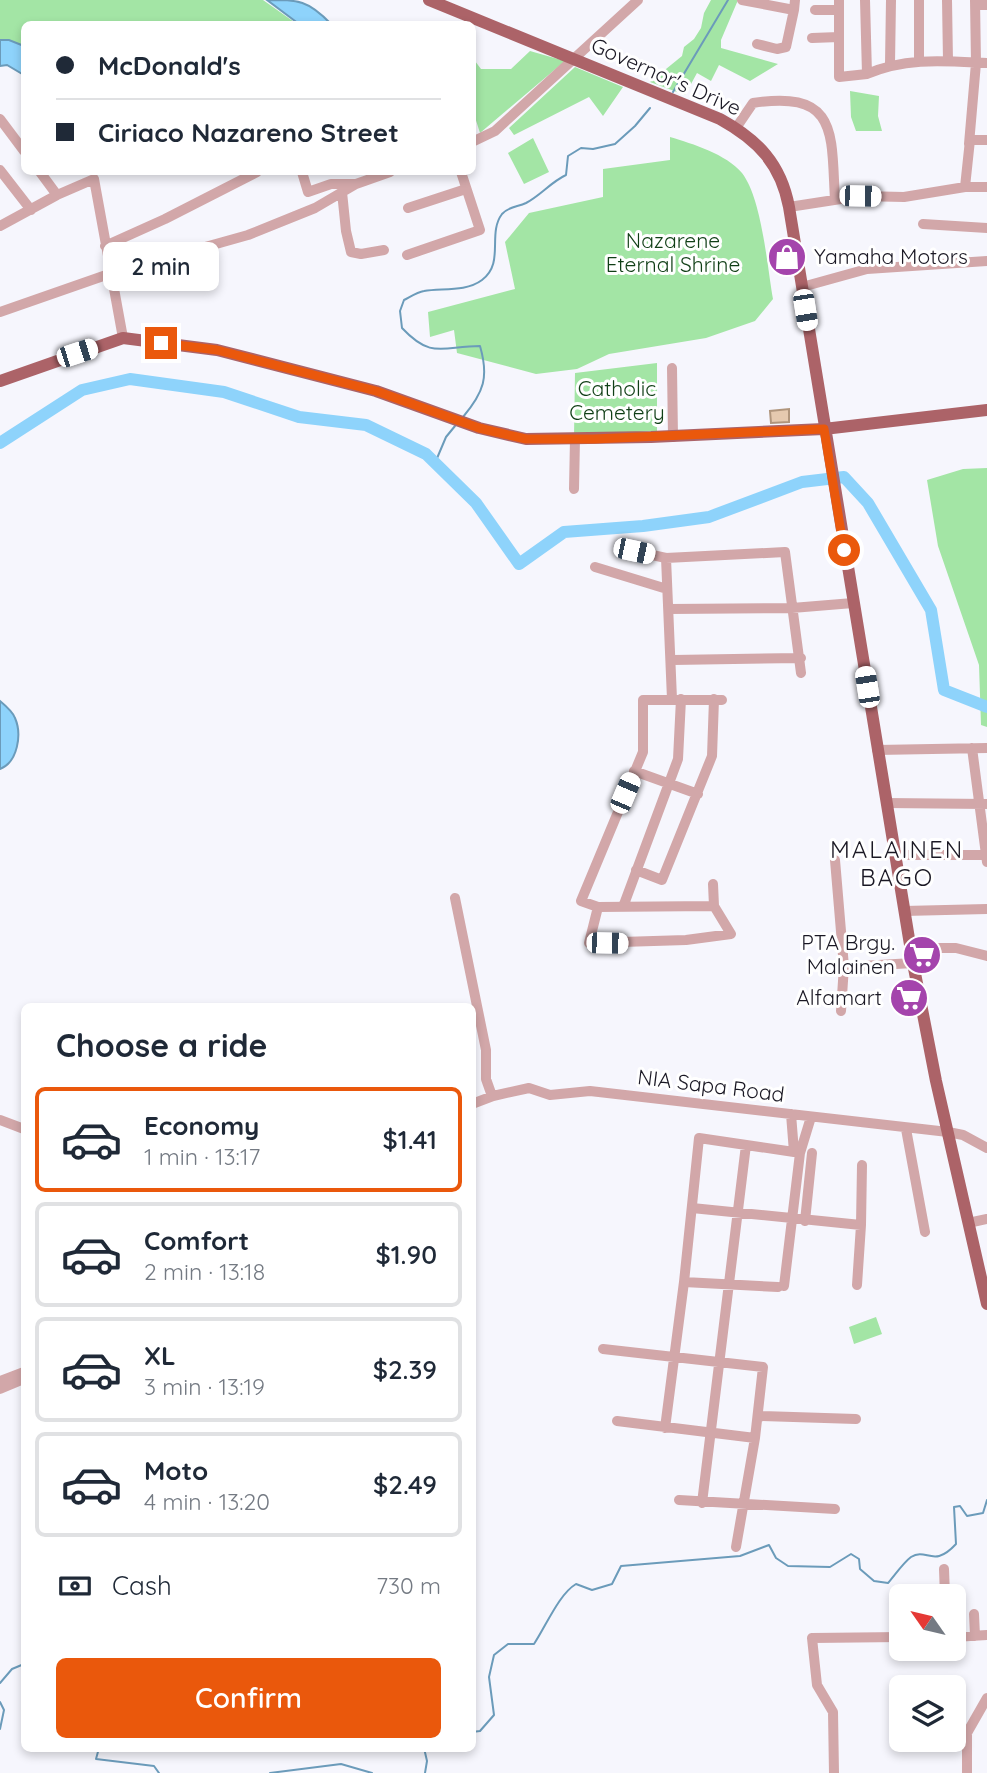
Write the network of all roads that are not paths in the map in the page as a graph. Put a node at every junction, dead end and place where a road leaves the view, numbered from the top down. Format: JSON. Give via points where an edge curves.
{"nodes":[{"id":1,"x":429,"y":0,"type":"edge"},
{"id":2,"x":638,"y":0,"type":"edge"},
{"id":3,"x":743,"y":0,"type":"edge"},
{"id":4,"x":865,"y":0,"type":"edge"},
{"id":5,"x":891,"y":0,"type":"edge"},
{"id":6,"x":919,"y":0,"type":"edge"},
{"id":7,"x":947,"y":0,"type":"edge"},
{"id":8,"x":975,"y":2,"type":"edge"},
{"id":9,"x":794,"y":5,"type":"edge"},
{"id":10,"x":839,"y":5,"type":"edge"},
{"id":11,"x":987,"y":5,"type":"edge"},
{"id":12,"x":815,"y":10,"type":"dead end"},
{"id":13,"x":839,"y":37,"type":"junction"},
{"id":14,"x":812,"y":38,"type":"dead end"},
{"id":15,"x":757,"y":44,"type":"dead end"},
{"id":16,"x":575,"y":58,"type":"junction"},
{"id":17,"x":919,"y":61,"type":"junction"},
{"id":18,"x":948,"y":61,"type":"junction"},
{"id":19,"x":982,"y":63,"type":"edge"},
{"id":20,"x":890,"y":64,"type":"junction"},
{"id":21,"x":867,"y":74,"type":"junction"},
{"id":22,"x":0,"y":119,"type":"edge"},
{"id":23,"x":736,"y":128,"type":"junction"},
{"id":24,"x":476,"y":140,"type":"edge"},
{"id":25,"x":987,"y":140,"type":"edge"},
{"id":26,"x":970,"y":144,"type":"junction"},
{"id":27,"x":21,"y":147,"type":"edge"},
{"id":28,"x":0,"y":170,"type":"edge"},
{"id":29,"x":42,"y":175,"type":"edge"},
{"id":30,"x":251,"y":175,"type":"edge"},
{"id":31,"x":303,"y":175,"type":"edge"},
{"id":32,"x":330,"y":175,"type":"edge"},
{"id":33,"x":382,"y":175,"type":"edge"},
{"id":34,"x":462,"y":175,"type":"edge"},
{"id":35,"x":331,"y":184,"type":"junction"},
{"id":36,"x":356,"y":184,"type":"junction"},
{"id":37,"x":965,"y":187,"type":"junction"},
{"id":38,"x":987,"y":187,"type":"edge"},
{"id":39,"x":466,"y":189,"type":"junction"},
{"id":40,"x":342,"y":192,"type":"junction"},
{"id":41,"x":57,"y":195,"type":"junction"},
{"id":42,"x":835,"y":200,"type":"junction"},
{"id":43,"x":789,"y":207,"type":"junction"},
{"id":44,"x":408,"y":208,"type":"dead end"},
{"id":45,"x":31,"y":210,"type":"junction"},
{"id":46,"x":923,"y":224,"type":"dead end"},
{"id":47,"x":0,"y":226,"type":"edge"},
{"id":48,"x":987,"y":228,"type":"edge"},
{"id":49,"x":105,"y":246,"type":"junction"},
{"id":50,"x":383,"y":250,"type":"dead end"},
{"id":51,"x":407,"y":255,"type":"dead end"},
{"id":52,"x":987,"y":261,"type":"edge"},
{"id":53,"x":109,"y":274,"type":"junction"},
{"id":54,"x":802,"y":287,"type":"junction"},
{"id":55,"x":0,"y":312,"type":"edge"},
{"id":56,"x":123,"y":338,"type":"junction"},
{"id":57,"x":672,"y":368,"type":"dead end"},
{"id":58,"x":0,"y":381,"type":"edge"},
{"id":59,"x":987,"y":410,"type":"edge"},
{"id":60,"x":824,"y":429,"type":"junction"},
{"id":61,"x":673,"y":436,"type":"junction"},
{"id":62,"x":575,"y":439,"type":"junction"},
{"id":63,"x":574,"y":489,"type":"dead end"},
{"id":64,"x":634,"y":551,"type":"dead end"},
{"id":65,"x":666,"y":558,"type":"junction"},
{"id":66,"x":595,"y":567,"type":"dead end"},
{"id":67,"x":667,"y":589,"type":"junction"},
{"id":68,"x":848,"y":601,"type":"junction"},
{"id":69,"x":792,"y":608,"type":"junction"},
{"id":70,"x":669,"y":609,"type":"junction"},
{"id":71,"x":801,"y":658,"type":"junction"},
{"id":72,"x":673,"y":660,"type":"junction"},
{"id":73,"x":801,"y":673,"type":"dead end"},
{"id":74,"x":677,"y":699,"type":"junction"},
{"id":75,"x":972,"y":748,"type":"junction"},
{"id":76,"x":987,"y":748,"type":"edge"},
{"id":77,"x":877,"y":750,"type":"junction"},
{"id":78,"x":634,"y":771,"type":"junction"},
{"id":79,"x":669,"y":784,"type":"junction"},
{"id":80,"x":698,"y":794,"type":"junction"},
{"id":81,"x":886,"y":803,"type":"junction"},
{"id":82,"x":983,"y":804,"type":"edge"},
{"id":83,"x":895,"y":855,"type":"junction"},
{"id":84,"x":987,"y":855,"type":"edge"},
{"id":85,"x":835,"y":860,"type":"dead end"},
{"id":86,"x":987,"y":862,"type":"edge"},
{"id":87,"x":636,"y":870,"type":"junction"},
{"id":88,"x":713,"y":884,"type":"dead end"},
{"id":89,"x":455,"y":898,"type":"dead end"},
{"id":90,"x":714,"y":906,"type":"junction"},
{"id":91,"x":598,"y":907,"type":"junction"},
{"id":92,"x":623,"y":907,"type":"junction"},
{"id":93,"x":987,"y":909,"type":"edge"},
{"id":94,"x":904,"y":911,"type":"junction"},
{"id":95,"x":911,"y":948,"type":"junction"},
{"id":96,"x":987,"y":956,"type":"edge"},
{"id":97,"x":913,"y":963,"type":"junction"},
{"id":98,"x":844,"y":966,"type":"junction"},
{"id":99,"x":841,"y":1011,"type":"dead end"},
{"id":100,"x":492,"y":1096,"type":"junction"},
{"id":101,"x":476,"y":1102,"type":"edge"},
{"id":102,"x":791,"y":1114,"type":"junction"},
{"id":103,"x":811,"y":1117,"type":"junction"},
{"id":104,"x":0,"y":1120,"type":"edge"},
{"id":105,"x":21,"y":1128,"type":"edge"},
{"id":106,"x":906,"y":1129,"type":"junction"},
{"id":107,"x":948,"y":1132,"type":"junction"},
{"id":108,"x":746,"y":1144,"type":"junction"},
{"id":109,"x":987,"y":1148,"type":"edge"},
{"id":110,"x":797,"y":1152,"type":"junction"},
{"id":111,"x":812,"y":1153,"type":"dead end"},
{"id":112,"x":862,"y":1165,"type":"dead end"},
{"id":113,"x":692,"y":1208,"type":"junction"},
{"id":114,"x":737,"y":1213,"type":"junction"},
{"id":115,"x":789,"y":1219,"type":"junction"},
{"id":116,"x":987,"y":1219,"type":"edge"},
{"id":117,"x":805,"y":1221,"type":"junction"},
{"id":118,"x":968,"y":1223,"type":"junction"},
{"id":119,"x":861,"y":1225,"type":"junction"},
{"id":120,"x":925,"y":1231,"type":"dead end"},
{"id":121,"x":684,"y":1282,"type":"junction"},
{"id":122,"x":730,"y":1284,"type":"junction"},
{"id":123,"x":857,"y":1285,"type":"dead end"},
{"id":124,"x":987,"y":1304,"type":"edge"},
{"id":125,"x":603,"y":1349,"type":"dead end"},
{"id":126,"x":676,"y":1356,"type":"junction"},
{"id":127,"x":721,"y":1361,"type":"junction"},
{"id":128,"x":21,"y":1373,"type":"edge"},
{"id":129,"x":21,"y":1380,"type":"edge"},
{"id":130,"x":0,"y":1381,"type":"edge"},
{"id":131,"x":0,"y":1389,"type":"edge"},
{"id":132,"x":758,"y":1416,"type":"junction"},
{"id":133,"x":856,"y":1419,"type":"dead end"},
{"id":134,"x":617,"y":1421,"type":"dead end"},
{"id":135,"x":665,"y":1428,"type":"junction"},
{"id":136,"x":712,"y":1435,"type":"junction"},
{"id":137,"x":755,"y":1438,"type":"junction"},
{"id":138,"x":679,"y":1500,"type":"dead end"},
{"id":139,"x":702,"y":1503,"type":"junction"},
{"id":140,"x":742,"y":1504,"type":"junction"},
{"id":141,"x":835,"y":1509,"type":"dead end"},
{"id":142,"x":736,"y":1547,"type":"dead end"},
{"id":143,"x":944,"y":1569,"type":"dead end"},
{"id":144,"x":945,"y":1584,"type":"edge"},
{"id":145,"x":974,"y":1614,"type":"dead end"},
{"id":146,"x":987,"y":1635,"type":"edge"},
{"id":147,"x":966,"y":1636,"type":"edge"},
{"id":148,"x":975,"y":1636,"type":"junction"},
{"id":149,"x":889,"y":1637,"type":"edge"},
{"id":150,"x":987,"y":1698,"type":"edge"},
{"id":151,"x":834,"y":1773,"type":"edge"},
{"id":152,"x":967,"y":1773,"type":"edge"}],
"edges":[{"from":1,"to":16,"type":"main road","name":"Governor's Drive"},
{"from":2,"to":16,"type":"street"},
{"from":3,"to":9,"type":"street"},
{"from":4,"to":21,"type":"street"},
{"from":5,"to":20,"type":"street"},
{"from":6,"to":17,"type":"street"},
{"from":7,"to":18,"type":"street"},
{"from":8,"to":11,"type":"street"},
{"from":8,"to":19,"type":"street"},
{"from":9,"to":15,"type":"street","via":[[786,47]]},
{"from":10,"to":12,"type":"street"},
{"from":10,"to":13,"type":"street"},
{"from":13,"to":14,"type":"street"},
{"from":13,"to":21,"type":"street","via":[[839,77]]},
{"from":16,"to":23,"type":"main road","name":"Governor's Drive"},
{"from":16,"to":24,"type":"street","via":[[495,131]]},
{"from":17,"to":18,"type":"street"},
{"from":17,"to":20,"type":"street"},
{"from":18,"to":19,"type":"street"},
{"from":19,"to":26,"type":"street"},
{"from":20,"to":21,"type":"street"},
{"from":22,"to":27,"type":"street"},
{"from":23,"to":42,"type":"street","via":[[754,103],[794,101],[820,113],[831,137]]},
{"from":23,"to":43,"type":"main road","name":"Governor's Drive","via":[[772,161]]},
{"from":25,"to":26,"type":"street","via":[[970,140]]},
{"from":26,"to":37,"type":"street"},
{"from":28,"to":45,"type":"street"},
{"from":29,"to":41,"type":"street"},
{"from":30,"to":49,"type":"street"},
{"from":31,"to":35,"type":"street","via":[[308,192]]},
{"from":32,"to":35,"type":"street"},
{"from":33,"to":36,"type":"street"},
{"from":34,"to":39,"type":"street"},
{"from":35,"to":36,"type":"street"},
{"from":36,"to":40,"type":"street"},
{"from":37,"to":38,"type":"street"},
{"from":37,"to":42,"type":"street","via":[[904,197]]},
{"from":39,"to":44,"type":"street"},
{"from":39,"to":51,"type":"street","via":[[480,230]]},
{"from":40,"to":50,"type":"street","via":[[351,252]]},
{"from":40,"to":53,"type":"street","via":[[248,235]]},
{"from":41,"to":45,"type":"street"},
{"from":41,"to":49,"type":"street","via":[[94,179]]},
{"from":42,"to":43,"type":"street"},
{"from":43,"to":54,"type":"main road","name":"Governor's Drive"},
{"from":45,"to":47,"type":"street"},
{"from":46,"to":48,"type":"street"},
{"from":49,"to":53,"type":"street"},
{"from":52,"to":54,"type":"street","via":[[867,270]]},
{"from":53,"to":55,"type":"street"},
{"from":53,"to":56,"type":"street"},
{"from":54,"to":60,"type":"main road","name":"Governor's Drive"},
{"from":56,"to":58,"type":"main road"},
{"from":56,"to":62,"type":"main road","via":[[217,350],[376,391],[526,439]]},
{"from":57,"to":61,"type":"street"},
{"from":59,"to":60,"type":"main road"},
{"from":60,"to":61,"type":"main road"},
{"from":60,"to":68,"type":"main road","name":"Governor's Drive"},
{"from":61,"to":62,"type":"main road"},
{"from":62,"to":63,"type":"street"},
{"from":64,"to":65,"type":"street"},
{"from":65,"to":67,"type":"street"},
{"from":65,"to":69,"type":"street","via":[[785,552]]},
{"from":66,"to":67,"type":"street"},
{"from":67,"to":70,"type":"street"},
{"from":68,"to":69,"type":"street"},
{"from":68,"to":77,"type":"main road","name":"Governor's Drive"},
{"from":69,"to":70,"type":"street"},
{"from":69,"to":71,"type":"street"},
{"from":70,"to":72,"type":"street"},
{"from":71,"to":72,"type":"street"},
{"from":71,"to":73,"type":"street"},
{"from":72,"to":74,"type":"street"},
{"from":74,"to":78,"type":"street","via":[[643,700],[643,752]]},
{"from":74,"to":79,"type":"street","via":[[678,759]]},
{"from":74,"to":80,"type":"street","via":[[718,700],[712,756]]},
{"from":75,"to":76,"type":"street"},
{"from":75,"to":77,"type":"street"},
{"from":75,"to":82,"type":"street"},
{"from":77,"to":81,"type":"main road","name":"Governor's Drive"},
{"from":78,"to":79,"type":"street"},
{"from":78,"to":91,"type":"street","via":[[581,901]]},
{"from":79,"to":80,"type":"street"},
{"from":79,"to":87,"type":"street"},
{"from":80,"to":87,"type":"street","via":[[662,880]]},
{"from":81,"to":82,"type":"street"},
{"from":81,"to":83,"type":"main road","name":"Governor's Drive"},
{"from":82,"to":84,"type":"street"},
{"from":83,"to":84,"type":"street"},
{"from":83,"to":94,"type":"main road","name":"Governor's Drive"},
{"from":84,"to":86,"type":"street"},
{"from":85,"to":98,"type":"street"},
{"from":87,"to":92,"type":"street"},
{"from":88,"to":90,"type":"street"},
{"from":89,"to":100,"type":"street"},
{"from":90,"to":91,"type":"street","via":[[731,934],[589,943]]},
{"from":90,"to":92,"type":"street"},
{"from":91,"to":92,"type":"street"},
{"from":93,"to":94,"type":"street"},
{"from":94,"to":95,"type":"main road","name":"Governor's Drive"},
{"from":95,"to":96,"type":"street","via":[[956,948]]},
{"from":95,"to":97,"type":"main road","name":"Governor's Drive"},
{"from":97,"to":98,"type":"street"},
{"from":97,"to":107,"type":"main road","name":"Governor's Drive"},
{"from":98,"to":99,"type":"street"},
{"from":100,"to":101,"type":"street","name":"NIA Sapa Road"},
{"from":100,"to":102,"type":"street","name":"NIA Sapa Road","via":[[529,1088],[550,1095],[590,1091]]},
{"from":102,"to":103,"type":"street","name":"NIA Sapa Road"},
{"from":102,"to":110,"type":"street"},
{"from":103,"to":106,"type":"street","name":"NIA Sapa Road"},
{"from":103,"to":110,"type":"street"},
{"from":104,"to":105,"type":"street"},
{"from":106,"to":107,"type":"street","name":"NIA Sapa Road"},
{"from":106,"to":120,"type":"street"},
{"from":107,"to":109,"type":"street","name":"NIA Sapa Road"},
{"from":107,"to":118,"type":"main road","name":"Governor's Drive"},
{"from":108,"to":110,"type":"street"},
{"from":108,"to":113,"type":"street","via":[[699,1138]]},
{"from":108,"to":114,"type":"street"},
{"from":110,"to":115,"type":"street"},
{"from":111,"to":117,"type":"street"},
{"from":112,"to":119,"type":"street"},
{"from":113,"to":114,"type":"street"},
{"from":113,"to":121,"type":"street"},
{"from":114,"to":115,"type":"street"},
{"from":114,"to":122,"type":"street"},
{"from":115,"to":117,"type":"street"},
{"from":115,"to":122,"type":"street","via":[[784,1286]]},
{"from":116,"to":118,"type":"street"},
{"from":117,"to":119,"type":"street"},
{"from":118,"to":124,"type":"main road","name":"Governor's Drive"},
{"from":119,"to":123,"type":"street"},
{"from":121,"to":122,"type":"street"},
{"from":121,"to":126,"type":"street"},
{"from":122,"to":127,"type":"street"},
{"from":125,"to":126,"type":"street"},
{"from":126,"to":127,"type":"street"},
{"from":126,"to":135,"type":"street"},
{"from":127,"to":132,"type":"street","via":[[763,1367]]},
{"from":127,"to":136,"type":"street"},
{"from":128,"to":130,"type":"street"},
{"from":129,"to":131,"type":"street"},
{"from":132,"to":133,"type":"street"},
{"from":132,"to":137,"type":"street"},
{"from":134,"to":135,"type":"street"},
{"from":135,"to":136,"type":"street"},
{"from":136,"to":137,"type":"street"},
{"from":136,"to":139,"type":"street"},
{"from":137,"to":140,"type":"street"},
{"from":138,"to":139,"type":"street"},
{"from":139,"to":140,"type":"street"},
{"from":140,"to":141,"type":"street"},
{"from":140,"to":142,"type":"street"},
{"from":143,"to":144,"type":"street"},
{"from":145,"to":148,"type":"street"},
{"from":146,"to":148,"type":"street"},
{"from":147,"to":148,"type":"street"},
{"from":149,"to":151,"type":"street","via":[[813,1637],[817,1685],[833,1712]]},
{"from":150,"to":152,"type":"street","via":[[967,1733]]}]}
